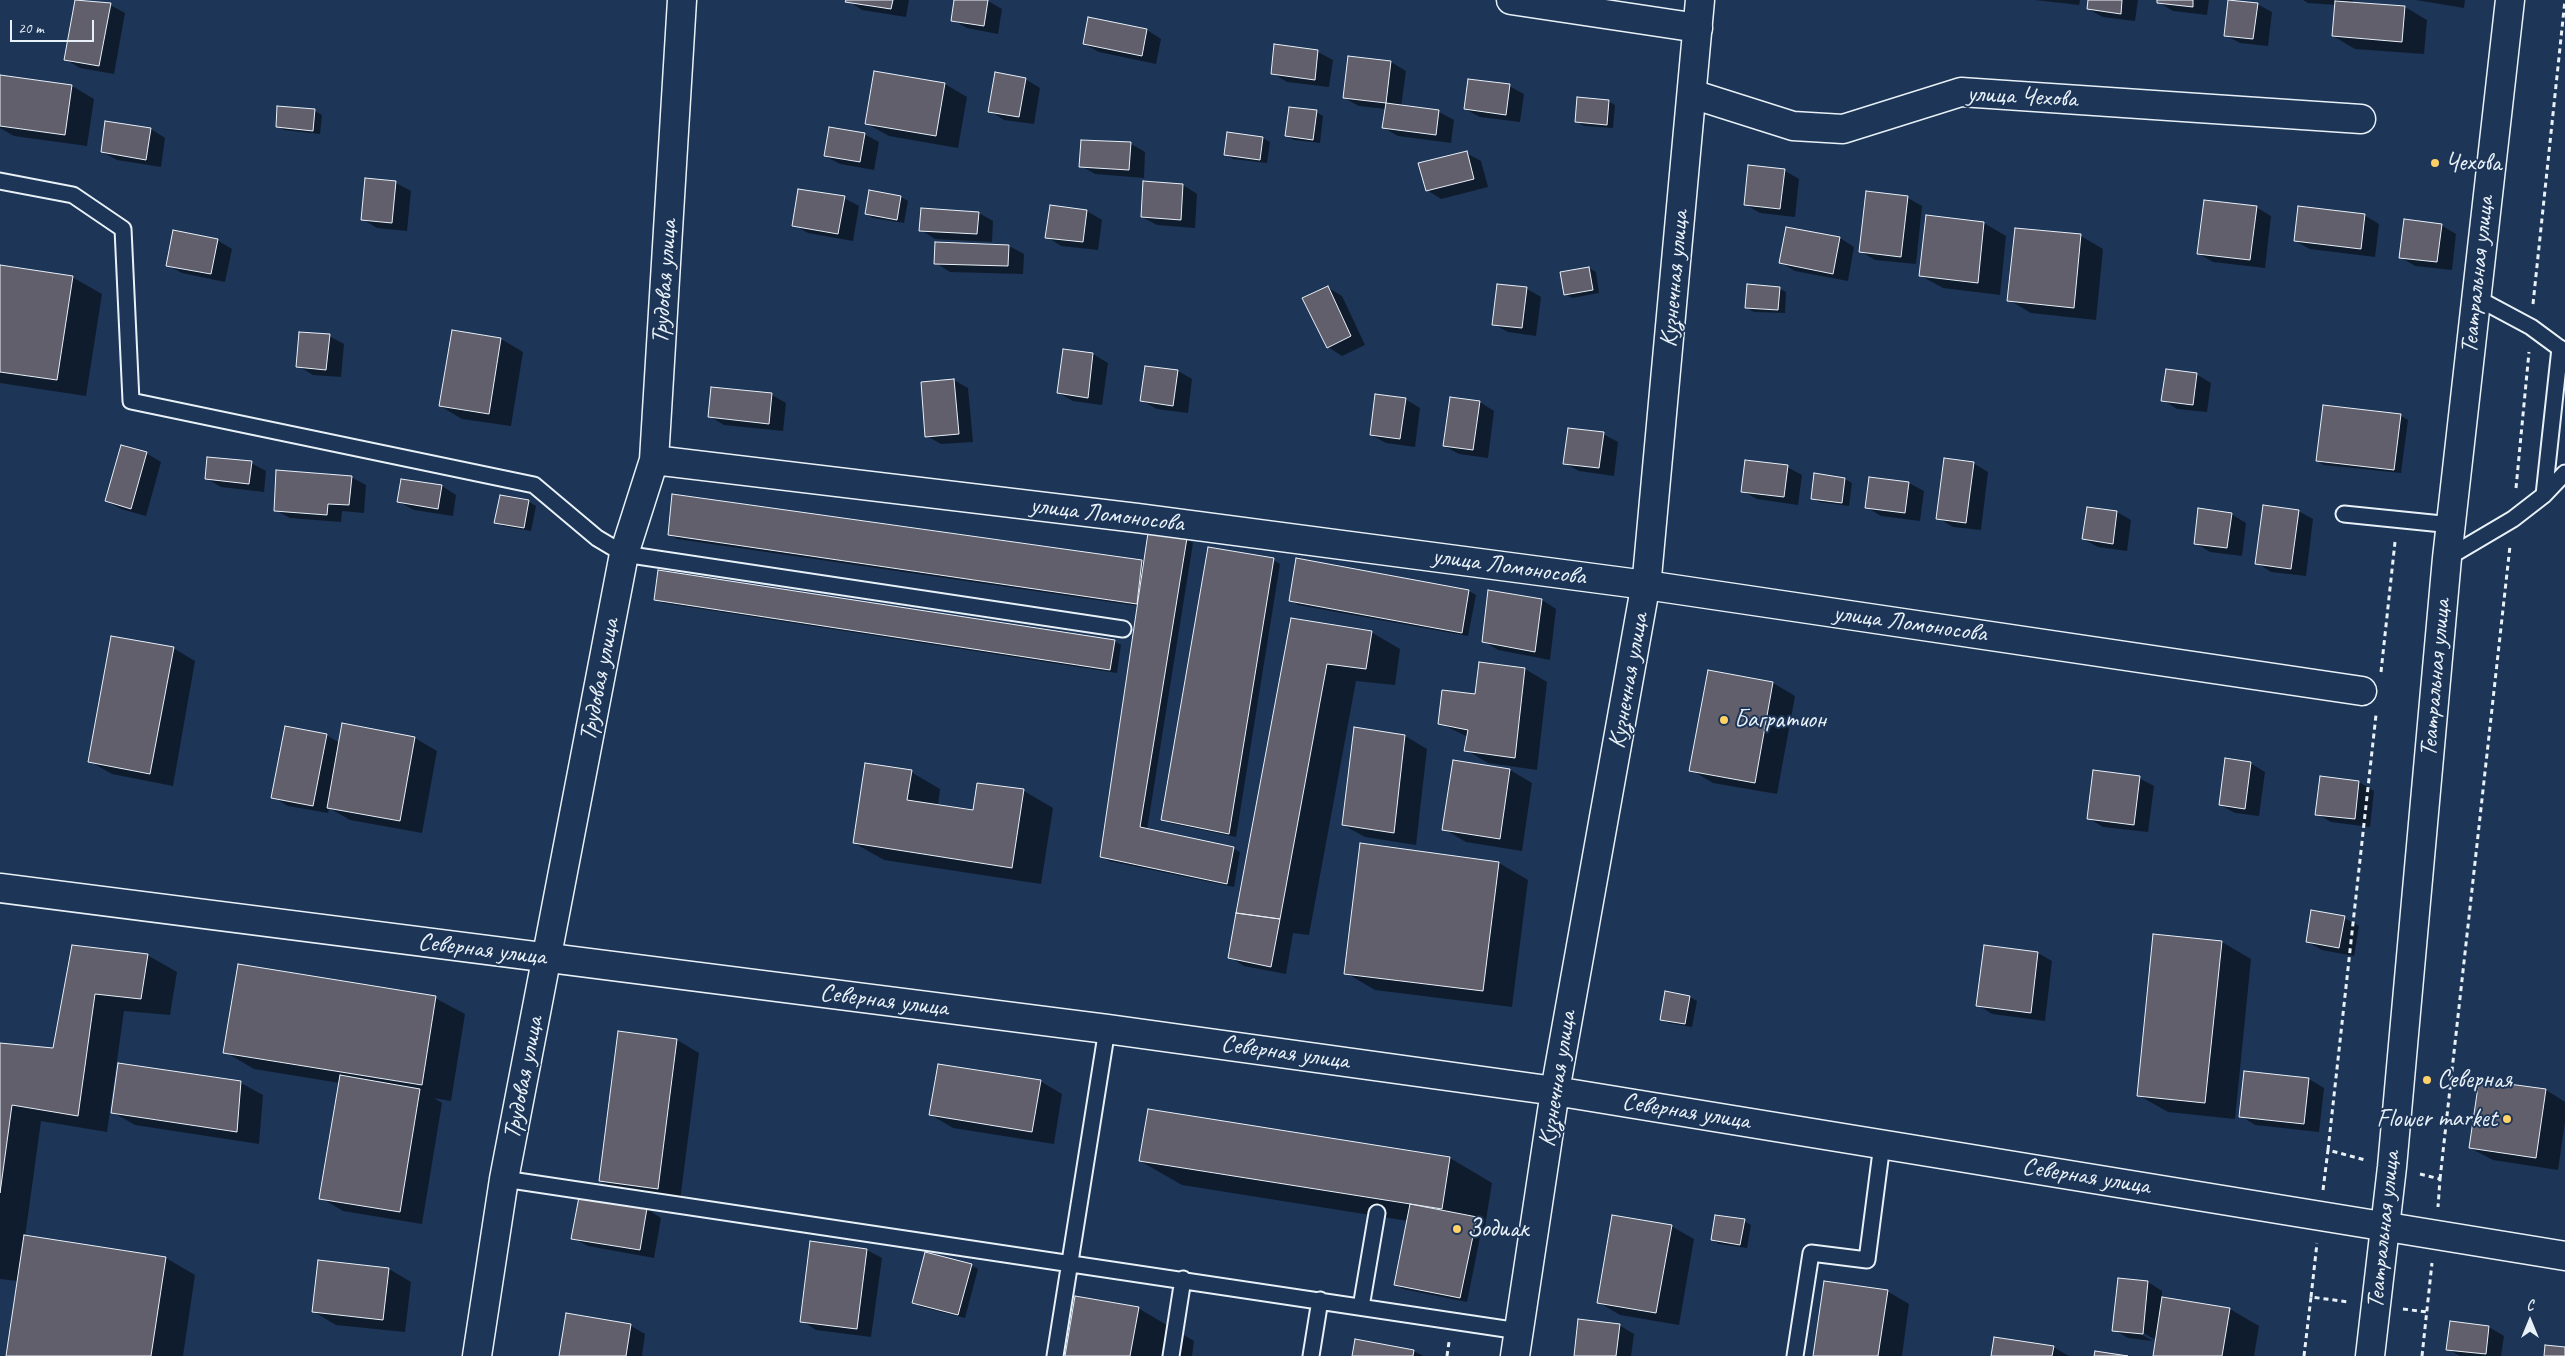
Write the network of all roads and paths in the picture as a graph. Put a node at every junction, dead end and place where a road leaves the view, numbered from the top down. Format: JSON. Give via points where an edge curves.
{"nodes":[{"id":1,"x":682,"y":0,"type":"edge"},
{"id":2,"x":1512,"y":0,"type":"edge"},
{"id":3,"x":1700,"y":0,"type":"edge"},
{"id":4,"x":2510,"y":0,"type":"edge"},
{"id":5,"x":2565,"y":0,"type":"edge"},
{"id":6,"x":1698,"y":28,"type":"junction"},
{"id":7,"x":1692,"y":94,"type":"junction"},
{"id":8,"x":2361,"y":119,"type":"dead end"},
{"id":9,"x":0,"y":181,"type":"edge"},
{"id":10,"x":2475,"y":297,"type":"junction"},
{"id":11,"x":2531,"y":327,"type":"junction"},
{"id":12,"x":2562,"y":350,"type":"edge"},
{"id":13,"x":654,"y":460,"type":"junction"},
{"id":14,"x":2565,"y":473,"type":"edge"},
{"id":15,"x":2544,"y":495,"type":"junction"},
{"id":16,"x":2344,"y":514,"type":"dead end"},
{"id":17,"x":2398,"y":519,"type":"junction"},
{"id":18,"x":2513,"y":519,"type":"junction"},
{"id":19,"x":2452,"y":524,"type":"junction"},
{"id":20,"x":624,"y":554,"type":"junction"},
{"id":21,"x":2447,"y":558,"type":"junction"},
{"id":22,"x":1646,"y":585,"type":"junction"},
{"id":23,"x":1123,"y":629,"type":"dead end"},
{"id":24,"x":2373,"y":691,"type":"junction"},
{"id":25,"x":0,"y":888,"type":"edge"},
{"id":26,"x":547,"y":958,"type":"junction"},
{"id":27,"x":1107,"y":1029,"type":"junction"},
{"id":28,"x":1555,"y":1091,"type":"junction"},
{"id":29,"x":1882,"y":1144,"type":"junction"},
{"id":30,"x":2328,"y":1150,"type":"dead end"},
{"id":31,"x":504,"y":1179,"type":"junction"},
{"id":32,"x":2440,"y":1180,"type":"dead end"},
{"id":33,"x":1377,"y":1213,"type":"dead end"},
{"id":34,"x":2386,"y":1226,"type":"junction"},
{"id":35,"x":2435,"y":1234,"type":"junction"},
{"id":36,"x":2565,"y":1256,"type":"edge"},
{"id":37,"x":1071,"y":1262,"type":"junction"},
{"id":38,"x":1183,"y":1279,"type":"junction"},
{"id":39,"x":1320,"y":1300,"type":"junction"},
{"id":40,"x":1361,"y":1307,"type":"junction"},
{"id":41,"x":1517,"y":1344,"type":"edge"},
{"id":42,"x":476,"y":1356,"type":"edge"},
{"id":43,"x":1055,"y":1356,"type":"edge"},
{"id":44,"x":1171,"y":1356,"type":"edge"},
{"id":45,"x":1311,"y":1356,"type":"edge"},
{"id":46,"x":1796,"y":1356,"type":"edge"},
{"id":47,"x":2370,"y":1356,"type":"edge"},
{"id":48,"x":2422,"y":1356,"type":"edge"}],
"edges":[{"from":1,"to":13,"type":"street","name":"Трудовая улица"},
{"from":2,"to":6,"type":"street"},
{"from":3,"to":6,"type":"street","name":"Кузнечная улица"},
{"from":4,"to":10,"type":"street","name":"Театральная улица"},
{"from":5,"to":11,"type":"path"},
{"from":6,"to":7,"type":"street","name":"Кузнечная улица"},
{"from":7,"to":8,"type":"street","name":"улица Чехова","via":[[1792,126],[1843,129],[1961,92]]},
{"from":7,"to":22,"type":"street","name":"Кузнечная улица"},
{"from":9,"to":20,"type":"lane","via":[[73,195],[123,229],[131,401],[534,486],[597,538]]},
{"from":10,"to":11,"type":"lane"},
{"from":10,"to":19,"type":"street","name":"Театральная улица"},
{"from":11,"to":12,"type":"lane"},
{"from":11,"to":18,"type":"path"},
{"from":12,"to":15,"type":"lane"},
{"from":13,"to":20,"type":"street","name":"Трудовая улица"},
{"from":13,"to":22,"type":"street","name":"улица Ломоносова","via":[[1128,517]]},
{"from":14,"to":15,"type":"lane"},
{"from":15,"to":18,"type":"lane"},
{"from":16,"to":17,"type":"lane"},
{"from":17,"to":19,"type":"lane"},
{"from":17,"to":24,"type":"path"},
{"from":18,"to":21,"type":"lane"},
{"from":18,"to":32,"type":"path"},
{"from":19,"to":21,"type":"street","name":"Театральная улица"},
{"from":20,"to":23,"type":"lane"},
{"from":20,"to":26,"type":"street","name":"Трудовая улица"},
{"from":21,"to":34,"type":"street","name":"Театральная улица"},
{"from":22,"to":24,"type":"street","name":"улица Ломоносова"},
{"from":22,"to":28,"type":"street","name":"Кузнечная улица"},
{"from":24,"to":30,"type":"path"},
{"from":25,"to":26,"type":"street","name":"Северная улица"},
{"from":26,"to":27,"type":"street","name":"Северная улица"},
{"from":26,"to":31,"type":"street","name":"Трудовая улица"},
{"from":27,"to":28,"type":"street","name":"Северная улица"},
{"from":27,"to":37,"type":"lane"},
{"from":28,"to":29,"type":"street","name":"Северная улица"},
{"from":28,"to":41,"type":"street","name":"Кузнечная улица"},
{"from":29,"to":34,"type":"street","name":"Северная улица"},
{"from":29,"to":46,"type":"lane","via":[[1867,1260],[1811,1253]]},
{"from":31,"to":37,"type":"lane"},
{"from":31,"to":42,"type":"street","name":"Трудовая улица"},
{"from":33,"to":40,"type":"lane"},
{"from":34,"to":35,"type":"street","name":"Северная улица"},
{"from":34,"to":47,"type":"street","name":"Театральная улица"},
{"from":35,"to":36,"type":"street","name":"Северная улица"},
{"from":35,"to":48,"type":"path"},
{"from":37,"to":38,"type":"lane"},
{"from":37,"to":43,"type":"lane"},
{"from":38,"to":39,"type":"lane"},
{"from":38,"to":44,"type":"lane"},
{"from":39,"to":40,"type":"lane"},
{"from":39,"to":45,"type":"lane"},
{"from":40,"to":41,"type":"lane"}]}
